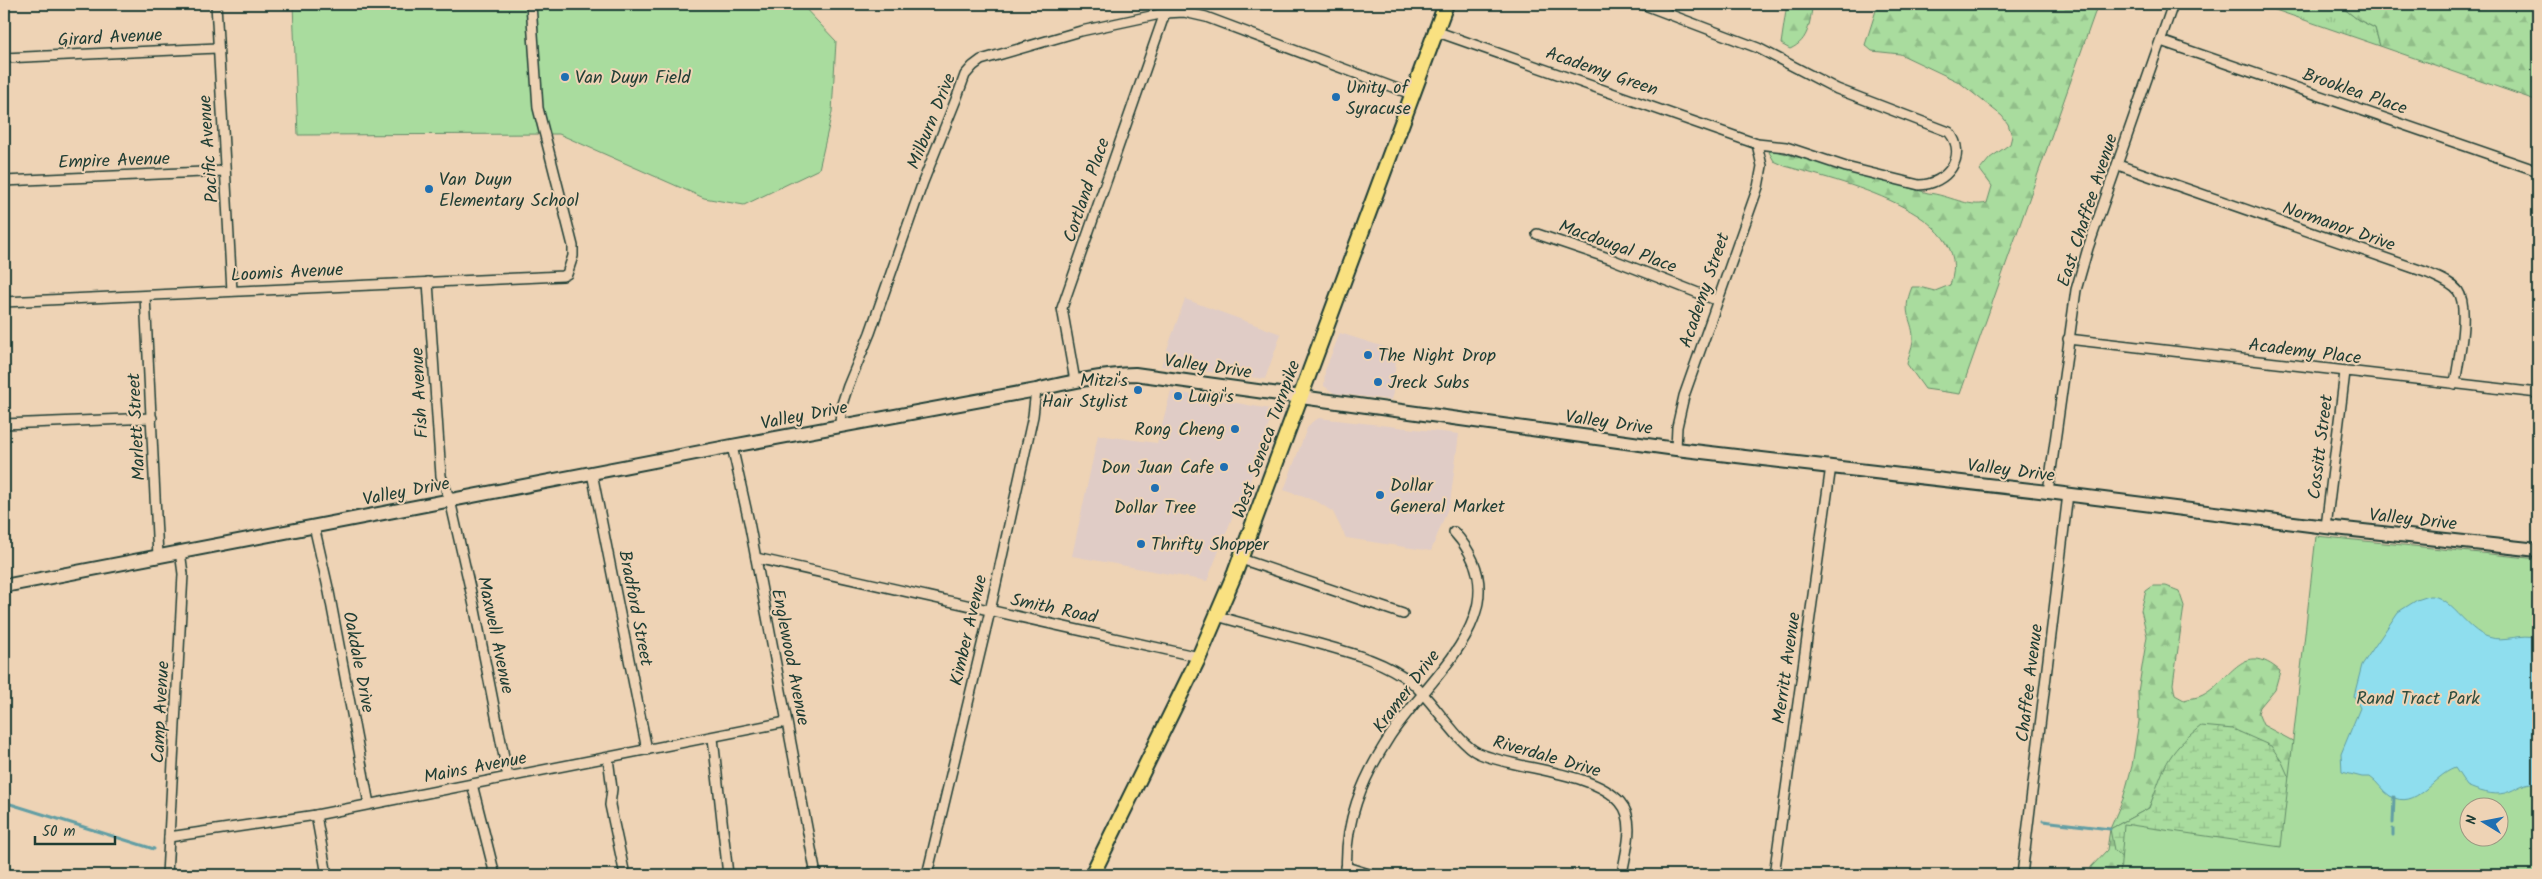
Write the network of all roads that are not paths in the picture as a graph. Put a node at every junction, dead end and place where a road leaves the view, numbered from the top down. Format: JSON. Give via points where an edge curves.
{"nodes":[{"id":1,"x":216,"y":4,"type":"edge"},
{"id":2,"x":531,"y":4,"type":"edge"},
{"id":3,"x":1446,"y":4,"type":"edge"},
{"id":4,"x":1642,"y":4,"type":"edge"},
{"id":5,"x":2173,"y":4,"type":"edge"},
{"id":6,"x":1164,"y":14,"type":"junction"},
{"id":7,"x":1435,"y":31,"type":"junction"},
{"id":8,"x":2161,"y":41,"type":"junction"},
{"id":9,"x":217,"y":48,"type":"junction"},
{"id":10,"x":4,"y":58,"type":"edge"},
{"id":11,"x":1411,"y":94,"type":"junction"},
{"id":12,"x":1757,"y":144,"type":"junction"},
{"id":13,"x":2118,"y":165,"type":"junction"},
{"id":14,"x":225,"y":171,"type":"junction"},
{"id":15,"x":2538,"y":171,"type":"edge"},
{"id":16,"x":4,"y":181,"type":"edge"},
{"id":17,"x":1537,"y":234,"type":"dead end"},
{"id":18,"x":428,"y":282,"type":"junction"},
{"id":19,"x":232,"y":291,"type":"junction"},
{"id":20,"x":146,"y":296,"type":"junction"},
{"id":21,"x":1716,"y":300,"type":"junction"},
{"id":22,"x":4,"y":302,"type":"edge"},
{"id":23,"x":2068,"y":339,"type":"junction"},
{"id":24,"x":2345,"y":372,"type":"junction"},
{"id":25,"x":1075,"y":381,"type":"junction"},
{"id":26,"x":2455,"y":384,"type":"junction"},
{"id":27,"x":1036,"y":390,"type":"junction"},
{"id":28,"x":2538,"y":393,"type":"edge"},
{"id":29,"x":1302,"y":398,"type":"junction"},
{"id":30,"x":152,"y":418,"type":"junction"},
{"id":31,"x":4,"y":424,"type":"edge"},
{"id":32,"x":840,"y":426,"type":"junction"},
{"id":33,"x":732,"y":446,"type":"junction"},
{"id":34,"x":1676,"y":449,"type":"junction"},
{"id":35,"x":1830,"y":466,"type":"junction"},
{"id":36,"x":592,"y":473,"type":"junction"},
{"id":37,"x":2048,"y":492,"type":"junction"},
{"id":38,"x":2068,"y":494,"type":"junction"},
{"id":39,"x":450,"y":500,"type":"junction"},
{"id":40,"x":314,"y":526,"type":"junction"},
{"id":41,"x":2326,"y":527,"type":"junction"},
{"id":42,"x":1454,"y":532,"type":"dead end"},
{"id":43,"x":2538,"y":550,"type":"edge"},
{"id":44,"x":180,"y":551,"type":"junction"},
{"id":45,"x":158,"y":556,"type":"junction"},
{"id":46,"x":756,"y":558,"type":"junction"},
{"id":47,"x":1241,"y":560,"type":"junction"},
{"id":48,"x":4,"y":586,"type":"edge"},
{"id":49,"x":990,"y":611,"type":"junction"},
{"id":50,"x":1403,"y":614,"type":"dead end"},
{"id":51,"x":1217,"y":616,"type":"junction"},
{"id":52,"x":1199,"y":657,"type":"junction"},
{"id":53,"x":1422,"y":694,"type":"junction"},
{"id":54,"x":786,"y":722,"type":"junction"},
{"id":55,"x":713,"y":738,"type":"junction"},
{"id":56,"x":646,"y":750,"type":"junction"},
{"id":57,"x":608,"y":758,"type":"junction"},
{"id":58,"x":508,"y":777,"type":"junction"},
{"id":59,"x":472,"y":784,"type":"junction"},
{"id":60,"x":369,"y":804,"type":"junction"},
{"id":61,"x":316,"y":815,"type":"junction"},
{"id":62,"x":170,"y":837,"type":"junction"},
{"id":63,"x":1346,"y":871,"type":"edge"},
{"id":64,"x":167,"y":875,"type":"edge"},
{"id":65,"x":326,"y":875,"type":"edge"},
{"id":66,"x":494,"y":875,"type":"edge"},
{"id":67,"x":625,"y":875,"type":"edge"},
{"id":68,"x":728,"y":875,"type":"edge"},
{"id":69,"x":816,"y":875,"type":"edge"},
{"id":70,"x":927,"y":875,"type":"edge"},
{"id":71,"x":1092,"y":875,"type":"edge"},
{"id":72,"x":1372,"y":875,"type":"edge"},
{"id":73,"x":1622,"y":875,"type":"edge"},
{"id":74,"x":1774,"y":875,"type":"edge"},
{"id":75,"x":2022,"y":875,"type":"edge"}],
"edges":[{"from":1,"to":9,"type":"street","name":"Pacific Avenue"},
{"from":2,"to":18,"type":"street","name":"Loomis Avenue","via":[[538,108],[573,246],[570,270],[563,276]]},
{"from":3,"to":7,"type":"main road","name":"West Seneca Turnpike"},
{"from":4,"to":12,"type":"street","name":"Academy Green","via":[[1758,48],[1838,88],[1949,132],[1956,154],[1953,166],[1944,178],[1931,185],[1919,185],[1786,147]]},
{"from":5,"to":8,"type":"street","name":"East Chaffee Avenue"},
{"from":6,"to":11,"type":"street","name":"Milburn Drive","via":[[1184,12],[1206,17]]},
{"from":6,"to":25,"type":"street","name":"Cortland Place","via":[[1062,308]]},
{"from":6,"to":32,"type":"street","name":"Milburn Drive","via":[[1081,31],[981,60],[966,75],[848,386]]},
{"from":7,"to":11,"type":"main road","name":"West Seneca Turnpike"},
{"from":7,"to":12,"type":"street","name":"Academy Green"},
{"from":8,"to":13,"type":"street","name":"East Chaffee Avenue"},
{"from":8,"to":15,"type":"street","name":"Brooklea Place"},
{"from":9,"to":10,"type":"street","name":"Girard Avenue"},
{"from":9,"to":14,"type":"street","name":"Pacific Avenue"},
{"from":11,"to":29,"type":"main road","name":"West Seneca Turnpike"},
{"from":12,"to":21,"type":"street","name":"Academy Street","via":[[1762,166],[1758,187]]},
{"from":13,"to":23,"type":"street","name":"East Chaffee Avenue","via":[[2078,282]]},
{"from":13,"to":26,"type":"street","name":"Normanor Drive","via":[[2428,273],[2452,285],[2459,293],[2462,306]]},
{"from":14,"to":16,"type":"street","name":"Empire Avenue"},
{"from":14,"to":19,"type":"street","name":"Pacific Avenue"},
{"from":17,"to":21,"type":"street","name":"Macdougal Place"},
{"from":18,"to":19,"type":"street","name":"Loomis Avenue"},
{"from":18,"to":39,"type":"street","name":"Fish Avenue","via":[[438,455],[441,476]]},
{"from":19,"to":20,"type":"street","name":"Loomis Avenue"},
{"from":20,"to":22,"type":"street","name":"Loomis Avenue"},
{"from":20,"to":30,"type":"street","name":"Marlett Street"},
{"from":21,"to":34,"type":"street","name":"Academy Street","via":[[1684,396]]},
{"from":23,"to":24,"type":"street","name":"Academy Place"},
{"from":23,"to":37,"type":"street","name":"East Chaffee Avenue"},
{"from":24,"to":26,"type":"street","name":"Academy Place"},
{"from":24,"to":41,"type":"street","name":"Cossitt Street"},
{"from":25,"to":27,"type":"main road","name":"Valley Drive"},
{"from":25,"to":29,"type":"main road","name":"Valley Drive","via":[[1135,374]]},
{"from":26,"to":28,"type":"street","name":"Academy Place"},
{"from":27,"to":32,"type":"main road","name":"Valley Drive"},
{"from":27,"to":49,"type":"street","name":"Kimber Avenue"},
{"from":29,"to":34,"type":"main road","name":"Valley Drive"},
{"from":29,"to":47,"type":"main road","name":"West Seneca Turnpike"},
{"from":30,"to":31,"type":"street"},
{"from":30,"to":45,"type":"street","name":"Marlett Street"},
{"from":32,"to":33,"type":"main road","name":"Valley Drive"},
{"from":33,"to":36,"type":"main road","name":"Valley Drive"},
{"from":33,"to":46,"type":"street","name":"Englewood Avenue"},
{"from":34,"to":35,"type":"main road","name":"Valley Drive"},
{"from":35,"to":37,"type":"main road","name":"Valley Drive"},
{"from":35,"to":74,"type":"street","name":"Merritt Avenue"},
{"from":36,"to":39,"type":"main road","name":"Valley Drive"},
{"from":36,"to":56,"type":"street","name":"Bradford Street"},
{"from":37,"to":38,"type":"main road","name":"Valley Drive"},
{"from":38,"to":41,"type":"main road","name":"Valley Drive"},
{"from":38,"to":75,"type":"street","name":"Chaffee Avenue"},
{"from":39,"to":40,"type":"main road","name":"Valley Drive"},
{"from":39,"to":58,"type":"street","name":"Maxwell Avenue"},
{"from":40,"to":44,"type":"main road","name":"Valley Drive"},
{"from":40,"to":60,"type":"street","name":"Oakdale Drive"},
{"from":41,"to":43,"type":"main road","name":"Valley Drive"},
{"from":42,"to":53,"type":"street","name":"Kramer Drive","via":[[1466,546],[1478,573],[1476,616],[1459,649]]},
{"from":44,"to":45,"type":"main road","name":"Valley Drive"},
{"from":44,"to":62,"type":"street","name":"Camp Avenue","via":[[183,574]]},
{"from":45,"to":48,"type":"main road","name":"Valley Drive"},
{"from":46,"to":49,"type":"street","name":"Smith Road"},
{"from":46,"to":54,"type":"street","name":"Englewood Avenue"},
{"from":47,"to":50,"type":"street"},
{"from":47,"to":51,"type":"main road","name":"West Seneca Turnpike"},
{"from":49,"to":52,"type":"street","name":"Smith Road"},
{"from":49,"to":70,"type":"street","name":"Kimber Avenue"},
{"from":51,"to":52,"type":"main road","name":"West Seneca Turnpike"},
{"from":51,"to":53,"type":"street","name":"Riverdale Drive","via":[[1355,654],[1410,682]]},
{"from":52,"to":71,"type":"main road","name":"West Seneca Turnpike"},
{"from":53,"to":63,"type":"street","name":"Kramer Drive","via":[[1390,736],[1355,804],[1348,829]]},
{"from":53,"to":73,"type":"street","name":"Riverdale Drive","via":[[1465,744],[1476,752],[1494,760],[1567,776],[1604,788],[1620,802],[1626,810],[1629,826]]},
{"from":54,"to":55,"type":"street","name":"Mains Avenue"},
{"from":54,"to":69,"type":"street","name":"Englewood Avenue"},
{"from":55,"to":56,"type":"street","name":"Mains Avenue"},
{"from":55,"to":68,"type":"street"},
{"from":56,"to":57,"type":"street","name":"Mains Avenue"},
{"from":57,"to":58,"type":"street","name":"Mains Avenue"},
{"from":57,"to":67,"type":"street","via":[[612,820]]},
{"from":58,"to":59,"type":"street","name":"Mains Avenue"},
{"from":59,"to":60,"type":"street","name":"Mains Avenue"},
{"from":59,"to":66,"type":"street"},
{"from":60,"to":61,"type":"street","name":"Mains Avenue"},
{"from":61,"to":62,"type":"street","name":"Mains Avenue"},
{"from":61,"to":65,"type":"street"},
{"from":62,"to":64,"type":"street","name":"Camp Avenue"},
{"from":63,"to":72,"type":"street"}]}
